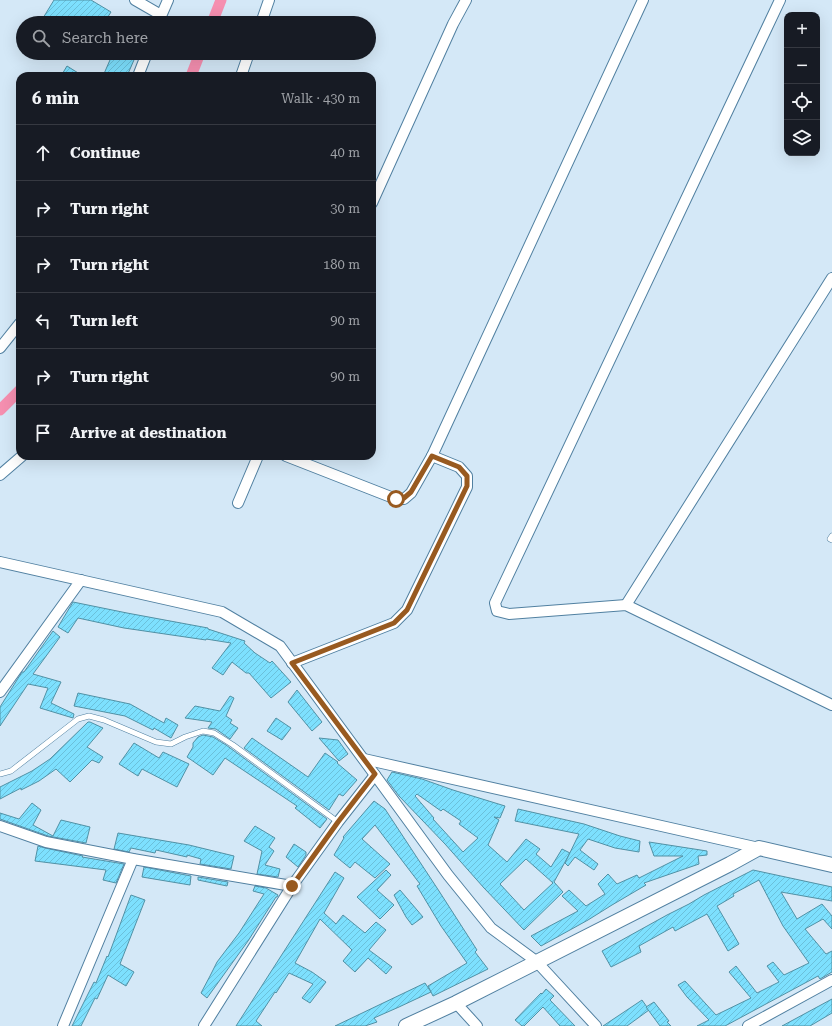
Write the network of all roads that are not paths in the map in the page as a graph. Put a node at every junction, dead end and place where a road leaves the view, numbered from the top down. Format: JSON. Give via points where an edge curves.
{"nodes":[{"id":1,"x":135,"y":0,"type":"edge"},
{"id":2,"x":168,"y":0,"type":"edge"},
{"id":3,"x":269,"y":0,"type":"edge"},
{"id":4,"x":466,"y":0,"type":"edge"},
{"id":5,"x":643,"y":0,"type":"edge"},
{"id":6,"x":780,"y":0,"type":"edge"},
{"id":7,"x":155,"y":16,"type":"edge"},
{"id":8,"x":160,"y":16,"type":"edge"},
{"id":9,"x":263,"y":16,"type":"edge"},
{"id":10,"x":144,"y":60,"type":"edge"},
{"id":11,"x":247,"y":60,"type":"edge"},
{"id":12,"x":140,"y":72,"type":"edge"},
{"id":13,"x":242,"y":72,"type":"edge"},
{"id":14,"x":376,"y":194,"type":"edge"},
{"id":15,"x":832,"y":278,"type":"edge"},
{"id":16,"x":16,"y":328,"type":"edge"},
{"id":17,"x":0,"y":348,"type":"edge"},
{"id":18,"x":432,"y":456,"type":"junction"},
{"id":19,"x":18,"y":460,"type":"edge"},
{"id":20,"x":256,"y":460,"type":"edge"},
{"id":21,"x":296,"y":460,"type":"edge"},
{"id":22,"x":0,"y":476,"type":"edge"},
{"id":23,"x":238,"y":503,"type":"dead end"},
{"id":24,"x":832,"y":536,"type":"edge"},
{"id":25,"x":832,"y":540,"type":"edge"},
{"id":26,"x":0,"y":562,"type":"edge"},
{"id":27,"x":82,"y":580,"type":"junction"},
{"id":28,"x":626,"y":605,"type":"junction"},
{"id":29,"x":292,"y":663,"type":"junction"},
{"id":30,"x":0,"y":692,"type":"edge"},
{"id":31,"x":832,"y":705,"type":"edge"},
{"id":32,"x":364,"y":759,"type":"junction"},
{"id":33,"x":0,"y":774,"type":"edge"},
{"id":34,"x":375,"y":774,"type":"junction"},
{"id":35,"x":338,"y":822,"type":"junction"},
{"id":36,"x":0,"y":826,"type":"edge"},
{"id":37,"x":759,"y":848,"type":"junction"},
{"id":38,"x":133,"y":859,"type":"junction"},
{"id":39,"x":832,"y":865,"type":"edge"},
{"id":40,"x":292,"y":886,"type":"junction"},
{"id":41,"x":536,"y":961,"type":"junction"},
{"id":42,"x":832,"y":980,"type":"edge"},
{"id":43,"x":456,"y":1003,"type":"junction"},
{"id":44,"x":63,"y":1026,"type":"edge"},
{"id":45,"x":204,"y":1026,"type":"edge"},
{"id":46,"x":406,"y":1026,"type":"edge"},
{"id":47,"x":477,"y":1026,"type":"edge"},
{"id":48,"x":596,"y":1026,"type":"edge"},
{"id":49,"x":748,"y":1026,"type":"edge"}],
"edges":[{"from":1,"to":7,"type":"street"},
{"from":2,"to":8,"type":"street"},
{"from":3,"to":9,"type":"street"},
{"from":4,"to":14,"type":"street"},
{"from":5,"to":18,"type":"street"},
{"from":6,"to":28,"type":"street","via":[[495,603],[497,611],[509,614]]},
{"from":10,"to":12,"type":"street"},
{"from":11,"to":13,"type":"street"},
{"from":15,"to":28,"type":"street"},
{"from":16,"to":17,"type":"street"},
{"from":18,"to":21,"type":"street","via":[[411,492],[404,498],[396,499]]},
{"from":18,"to":29,"type":"street","via":[[459,467],[467,476],[467,486],[407,610],[394,623]]},
{"from":19,"to":22,"type":"street"},
{"from":20,"to":23,"type":"street"},
{"from":24,"to":25,"type":"lane"},
{"from":26,"to":27,"type":"street"},
{"from":27,"to":29,"type":"street","via":[[222,612],[280,646]]},
{"from":27,"to":30,"type":"street"},
{"from":28,"to":31,"type":"street"},
{"from":29,"to":32,"type":"street"},
{"from":32,"to":34,"type":"street"},
{"from":32,"to":37,"type":"street"},
{"from":33,"to":35,"type":"lane","via":[[11,771],[78,719],[88,716],[156,742],[171,744],[203,732],[214,733]]},
{"from":34,"to":35,"type":"street"},
{"from":34,"to":41,"type":"street","via":[[448,875],[491,928]]},
{"from":35,"to":40,"type":"street"},
{"from":36,"to":38,"type":"street","via":[[46,842]]},
{"from":37,"to":39,"type":"street"},
{"from":37,"to":41,"type":"street"},
{"from":38,"to":40,"type":"street"},
{"from":38,"to":44,"type":"street"},
{"from":40,"to":45,"type":"street"},
{"from":41,"to":43,"type":"street"},
{"from":41,"to":48,"type":"street"},
{"from":42,"to":49,"type":"street"},
{"from":43,"to":46,"type":"street"},
{"from":43,"to":47,"type":"street"}]}
